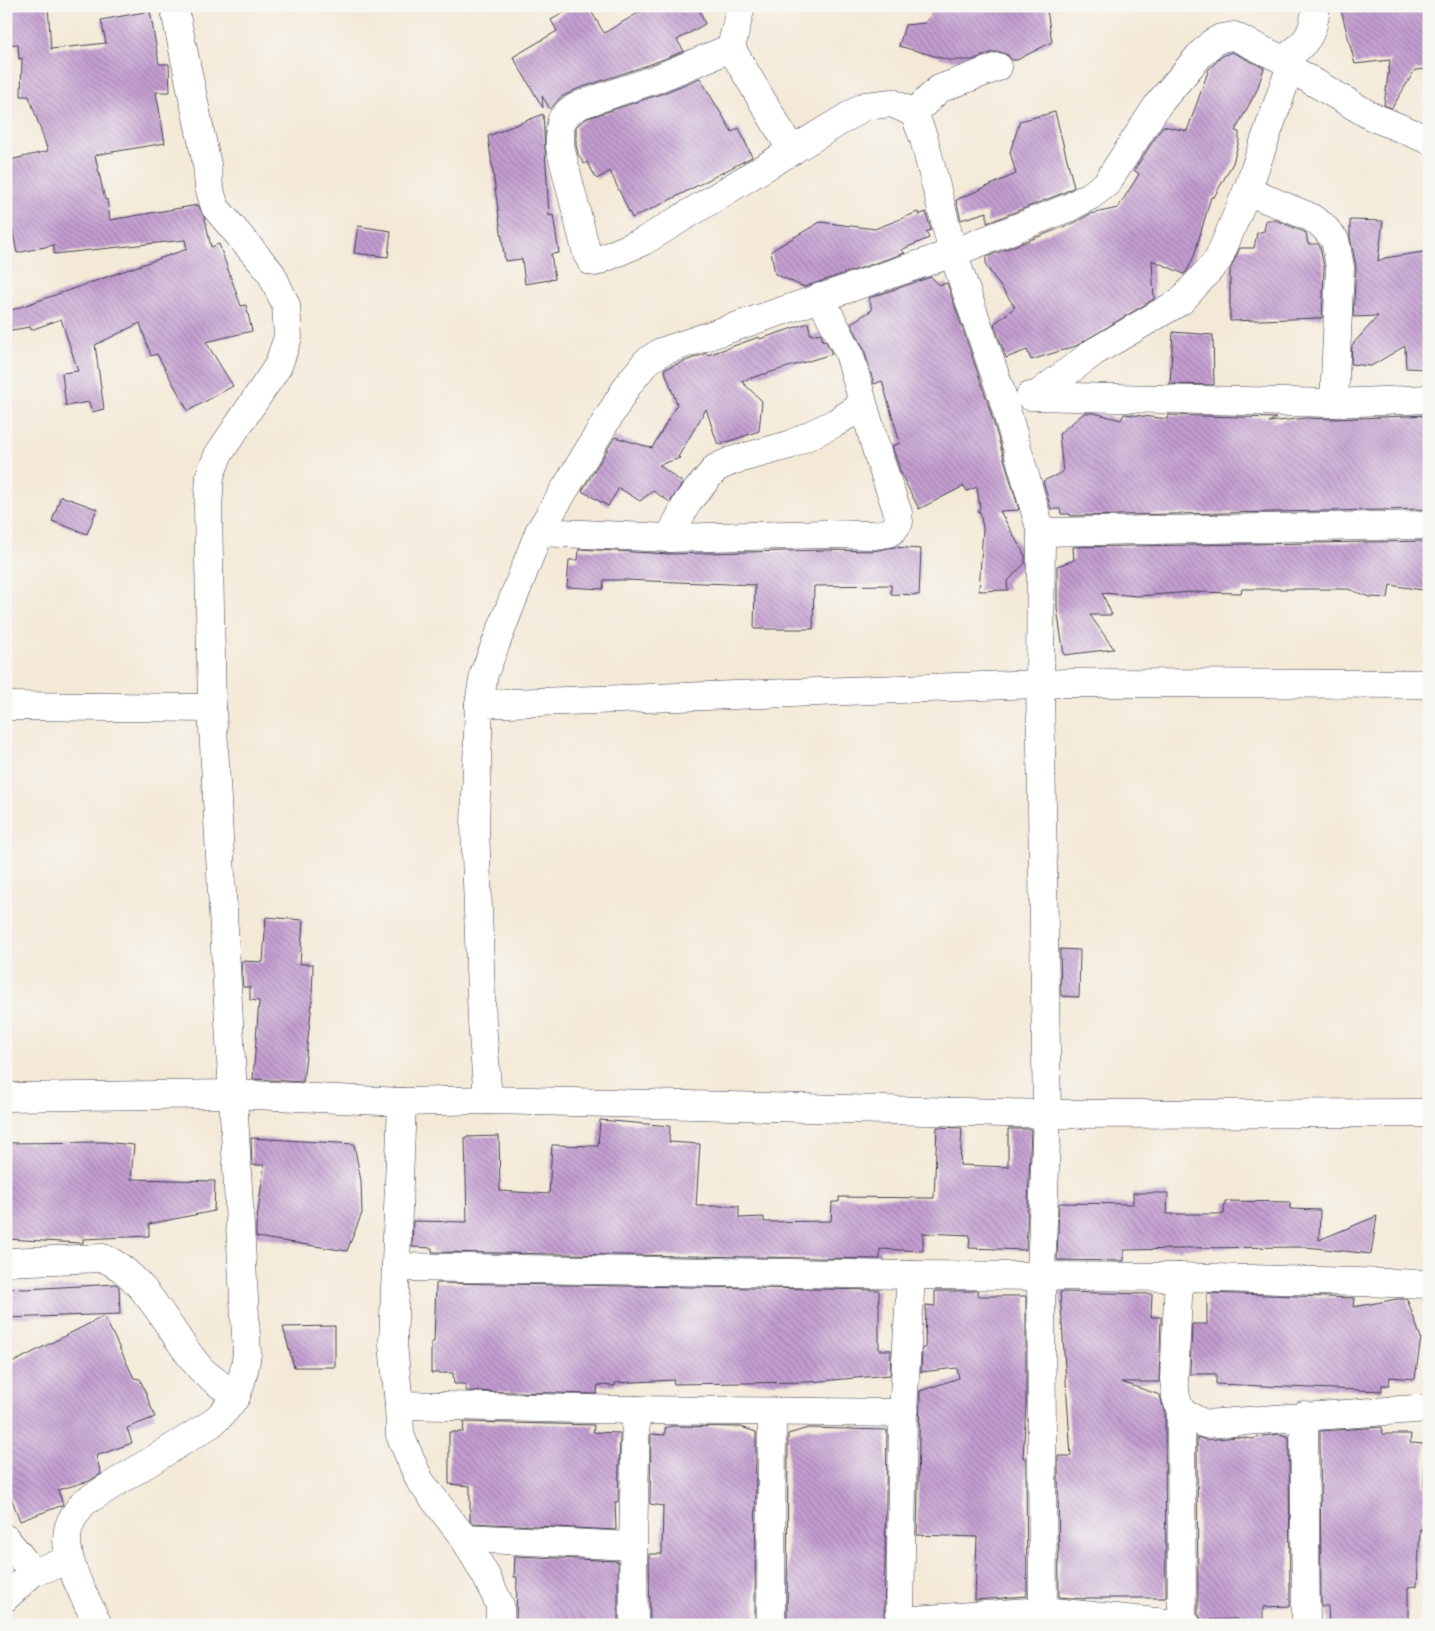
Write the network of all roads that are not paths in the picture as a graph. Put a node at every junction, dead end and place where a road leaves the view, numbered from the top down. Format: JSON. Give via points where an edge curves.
{"nodes":[{"id":1,"x":174,"y":6,"type":"edge"},
{"id":2,"x":742,"y":6,"type":"edge"},
{"id":3,"x":1316,"y":6,"type":"edge"},
{"id":4,"x":731,"y":48,"type":"junction"},
{"id":5,"x":1286,"y":64,"type":"junction"},
{"id":6,"x":998,"y":67,"type":"dead end"},
{"id":7,"x":914,"y":113,"type":"junction"},
{"id":8,"x":1429,"y":140,"type":"edge"},
{"id":9,"x":792,"y":152,"type":"junction"},
{"id":10,"x":1247,"y":191,"type":"junction"},
{"id":11,"x":954,"y":253,"type":"junction"},
{"id":12,"x":820,"y":297,"type":"junction"},
{"id":13,"x":1037,"y":395,"type":"junction"},
{"id":14,"x":1003,"y":399,"type":"junction"},
{"id":15,"x":1429,"y":399,"type":"edge"},
{"id":16,"x":1334,"y":403,"type":"junction"},
{"id":17,"x":863,"y":405,"type":"junction"},
{"id":18,"x":1429,"y":525,"type":"edge"},
{"id":19,"x":539,"y":532,"type":"junction"},
{"id":20,"x":1041,"y":532,"type":"junction"},
{"id":21,"x":669,"y":538,"type":"junction"},
{"id":22,"x":1429,"y":684,"type":"edge"},
{"id":23,"x":1040,"y":685,"type":"junction"},
{"id":24,"x":480,"y":704,"type":"junction"},
{"id":25,"x":6,"y":706,"type":"edge"},
{"id":26,"x":212,"y":708,"type":"junction"},
{"id":27,"x":232,"y":1094,"type":"junction"},
{"id":28,"x":6,"y":1097,"type":"edge"},
{"id":29,"x":488,"y":1100,"type":"junction"},
{"id":30,"x":402,"y":1102,"type":"junction"},
{"id":31,"x":1429,"y":1113,"type":"edge"},
{"id":32,"x":1047,"y":1114,"type":"junction"},
{"id":33,"x":6,"y":1262,"type":"edge"},
{"id":34,"x":396,"y":1267,"type":"junction"},
{"id":35,"x":911,"y":1275,"type":"junction"},
{"id":36,"x":1041,"y":1276,"type":"junction"},
{"id":37,"x":1179,"y":1277,"type":"junction"},
{"id":38,"x":1429,"y":1284,"type":"edge"},
{"id":39,"x":236,"y":1397,"type":"junction"},
{"id":40,"x":399,"y":1405,"type":"junction"},
{"id":41,"x":1429,"y":1408,"type":"edge"},
{"id":42,"x":636,"y":1410,"type":"junction"},
{"id":43,"x":772,"y":1412,"type":"junction"},
{"id":44,"x":1181,"y":1412,"type":"junction"},
{"id":45,"x":903,"y":1413,"type":"junction"},
{"id":46,"x":1304,"y":1415,"type":"junction"},
{"id":47,"x":464,"y":1538,"type":"junction"},
{"id":48,"x":6,"y":1539,"type":"edge"},
{"id":49,"x":633,"y":1546,"type":"junction"},
{"id":50,"x":70,"y":1561,"type":"junction"},
{"id":51,"x":33,"y":1572,"type":"junction"},
{"id":52,"x":6,"y":1597,"type":"edge"},
{"id":53,"x":1043,"y":1610,"type":"junction"},
{"id":54,"x":900,"y":1623,"type":"edge"},
{"id":55,"x":1184,"y":1624,"type":"edge"},
{"id":56,"x":98,"y":1625,"type":"edge"},
{"id":57,"x":500,"y":1625,"type":"edge"},
{"id":58,"x":634,"y":1625,"type":"edge"},
{"id":59,"x":771,"y":1625,"type":"edge"},
{"id":60,"x":1306,"y":1625,"type":"edge"}],
"edges":[{"from":1,"to":26,"type":"street","via":[[214,207],[271,272],[286,305],[288,337],[278,366],[218,455],[210,476]]},
{"from":2,"to":4,"type":"street"},
{"from":3,"to":5,"type":"street","via":[[1308,40]]},
{"from":4,"to":9,"type":"street"},
{"from":4,"to":9,"type":"street","via":[[656,79],[582,104],[562,118],[560,147],[591,261],[601,261],[644,241]]},
{"from":5,"to":8,"type":"street","via":[[1371,116]]},
{"from":5,"to":10,"type":"street"},
{"from":5,"to":11,"type":"street","via":[[1234,36],[1212,43],[1159,103],[1106,184],[1070,207]]},
{"from":6,"to":7,"type":"street","via":[[939,89]]},
{"from":7,"to":9,"type":"street","via":[[892,103],[865,106]]},
{"from":7,"to":11,"type":"street"},
{"from":10,"to":13,"type":"street","via":[[1218,260],[1181,301],[1094,352]]},
{"from":10,"to":16,"type":"street","via":[[1310,217],[1335,240],[1340,268]]},
{"from":11,"to":12,"type":"street"},
{"from":11,"to":14,"type":"street"},
{"from":12,"to":17,"type":"street","via":[[849,353]]},
{"from":12,"to":19,"type":"street","via":[[661,352],[646,362],[628,385]]},
{"from":13,"to":14,"type":"street"},
{"from":13,"to":16,"type":"street"},
{"from":14,"to":20,"type":"street"},
{"from":15,"to":16,"type":"street"},
{"from":17,"to":21,"type":"street","via":[[789,445],[716,468],[688,501]]},
{"from":17,"to":21,"type":"street","via":[[898,514],[899,522],[893,530],[873,535]]},
{"from":18,"to":20,"type":"street"},
{"from":19,"to":21,"type":"street"},
{"from":19,"to":24,"type":"street","via":[[484,674]]},
{"from":20,"to":23,"type":"street"},
{"from":22,"to":23,"type":"street"},
{"from":23,"to":24,"type":"street"},
{"from":23,"to":32,"type":"street"},
{"from":24,"to":29,"type":"street","via":[[475,826]]},
{"from":25,"to":26,"type":"street"},
{"from":26,"to":27,"type":"street"},
{"from":27,"to":28,"type":"street"},
{"from":27,"to":30,"type":"street"},
{"from":27,"to":39,"type":"street","via":[[247,1354]]},
{"from":29,"to":30,"type":"street"},
{"from":29,"to":32,"type":"street"},
{"from":30,"to":34,"type":"street"},
{"from":31,"to":32,"type":"street"},
{"from":32,"to":36,"type":"street"},
{"from":33,"to":39,"type":"street","via":[[103,1258],[116,1263],[133,1277],[200,1368]]},
{"from":34,"to":35,"type":"street"},
{"from":34,"to":40,"type":"street","via":[[393,1344]]},
{"from":35,"to":36,"type":"street"},
{"from":35,"to":45,"type":"street"},
{"from":36,"to":37,"type":"street"},
{"from":36,"to":53,"type":"street"},
{"from":37,"to":38,"type":"street"},
{"from":37,"to":44,"type":"street","via":[[1174,1379]]},
{"from":39,"to":50,"type":"street","via":[[211,1424],[83,1503],[68,1529]]},
{"from":40,"to":42,"type":"street"},
{"from":40,"to":47,"type":"street","via":[[400,1435],[420,1481]]},
{"from":41,"to":46,"type":"street"},
{"from":42,"to":43,"type":"street"},
{"from":42,"to":49,"type":"street"},
{"from":43,"to":45,"type":"street"},
{"from":43,"to":59,"type":"street"},
{"from":44,"to":46,"type":"street","via":[[1205,1424]]},
{"from":44,"to":55,"type":"street"},
{"from":45,"to":54,"type":"street"},
{"from":46,"to":60,"type":"street"},
{"from":47,"to":49,"type":"street"},
{"from":47,"to":57,"type":"street","via":[[500,1605]]},
{"from":48,"to":51,"type":"street"},
{"from":49,"to":58,"type":"street"},
{"from":50,"to":51,"type":"street"},
{"from":50,"to":56,"type":"street"},
{"from":51,"to":52,"type":"street"},
{"from":53,"to":54,"type":"street"},
{"from":53,"to":55,"type":"street"}]}
